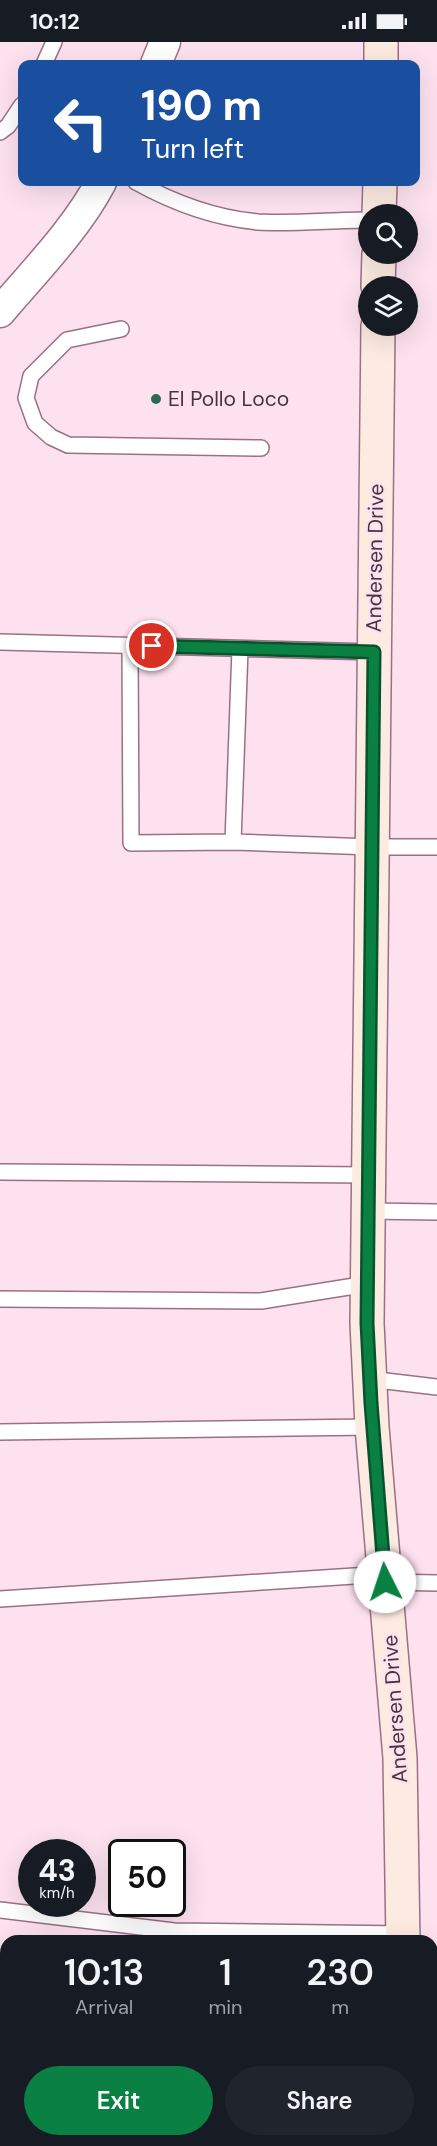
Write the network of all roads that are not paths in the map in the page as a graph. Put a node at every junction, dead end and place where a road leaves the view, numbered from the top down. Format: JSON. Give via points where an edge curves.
{"nodes":[{"id":1,"x":54,"y":42,"type":"edge"},
{"id":2,"x":165,"y":42,"type":"edge"},
{"id":3,"x":381,"y":42,"type":"edge"},
{"id":4,"x":46,"y":60,"type":"edge"},
{"id":5,"x":158,"y":60,"type":"edge"},
{"id":6,"x":381,"y":60,"type":"edge"},
{"id":7,"x":18,"y":111,"type":"edge"},
{"id":8,"x":0,"y":132,"type":"edge"},
{"id":9,"x":99,"y":186,"type":"edge"},
{"id":10,"x":143,"y":186,"type":"edge"},
{"id":11,"x":380,"y":186,"type":"edge"},
{"id":12,"x":379,"y":204,"type":"edge"},
{"id":13,"x":358,"y":220,"type":"edge"},
{"id":14,"x":0,"y":312,"type":"edge"},
{"id":15,"x":121,"y":329,"type":"dead end"},
{"id":16,"x":378,"y":336,"type":"edge"},
{"id":17,"x":261,"y":448,"type":"dead end"},
{"id":18,"x":0,"y":642,"type":"edge"},
{"id":19,"x":130,"y":646,"type":"junction"},
{"id":20,"x":240,"y":648,"type":"junction"},
{"id":21,"x":374,"y":652,"type":"junction"},
{"id":22,"x":233,"y":842,"type":"junction"},
{"id":23,"x":372,"y":847,"type":"junction"},
{"id":24,"x":437,"y":848,"type":"edge"},
{"id":25,"x":0,"y":1172,"type":"edge"},
{"id":26,"x":368,"y":1175,"type":"junction"},
{"id":27,"x":368,"y":1211,"type":"junction"},
{"id":28,"x":437,"y":1212,"type":"edge"},
{"id":29,"x":367,"y":1284,"type":"junction"},
{"id":30,"x":0,"y":1299,"type":"edge"},
{"id":31,"x":369,"y":1379,"type":"junction"},
{"id":32,"x":437,"y":1387,"type":"edge"},
{"id":33,"x":372,"y":1427,"type":"junction"},
{"id":34,"x":0,"y":1432,"type":"edge"},
{"id":35,"x":385,"y":1578,"type":"junction"},
{"id":36,"x":437,"y":1583,"type":"edge"},
{"id":37,"x":0,"y":1599,"type":"edge"},
{"id":38,"x":0,"y":1910,"type":"edge"},
{"id":39,"x":327,"y":1935,"type":"edge"},
{"id":40,"x":403,"y":1935,"type":"edge"}],
"edges":[{"from":1,"to":4,"type":"lane"},
{"from":2,"to":5,"type":"street"},
{"from":3,"to":6,"type":"main road"},
{"from":7,"to":8,"type":"lane"},
{"from":9,"to":14,"type":"street"},
{"from":10,"to":13,"type":"lane","via":[[215,214],[258,222]]},
{"from":11,"to":12,"type":"main road"},
{"from":15,"to":17,"type":"lane","via":[[67,340],[30,376],[26,398],[35,423],[51,437],[68,445]]},
{"from":16,"to":21,"type":"main road","name":"Andersen Drive"},
{"from":18,"to":19,"type":"lane"},
{"from":19,"to":20,"type":"lane"},
{"from":19,"to":22,"type":"lane","via":[[131,843]]},
{"from":20,"to":21,"type":"lane"},
{"from":20,"to":22,"type":"lane"},
{"from":21,"to":23,"type":"main road","name":"Andersen Drive"},
{"from":22,"to":23,"type":"lane"},
{"from":23,"to":24,"type":"lane"},
{"from":23,"to":26,"type":"main road","name":"Andersen Drive"},
{"from":25,"to":26,"type":"lane"},
{"from":26,"to":27,"type":"main road","name":"Andersen Drive"},
{"from":27,"to":28,"type":"lane"},
{"from":27,"to":29,"type":"main road","name":"Andersen Drive"},
{"from":29,"to":30,"type":"lane","via":[[261,1301]]},
{"from":29,"to":31,"type":"main road","name":"Andersen Drive"},
{"from":31,"to":32,"type":"lane"},
{"from":31,"to":33,"type":"main road","name":"Andersen Drive"},
{"from":33,"to":34,"type":"lane"},
{"from":33,"to":35,"type":"main road","name":"Andersen Drive"},
{"from":35,"to":36,"type":"lane"},
{"from":35,"to":37,"type":"lane"},
{"from":35,"to":40,"type":"main road","name":"Andersen Drive","via":[[400,1758]]},
{"from":38,"to":39,"type":"lane","via":[[174,1931]]}]}
